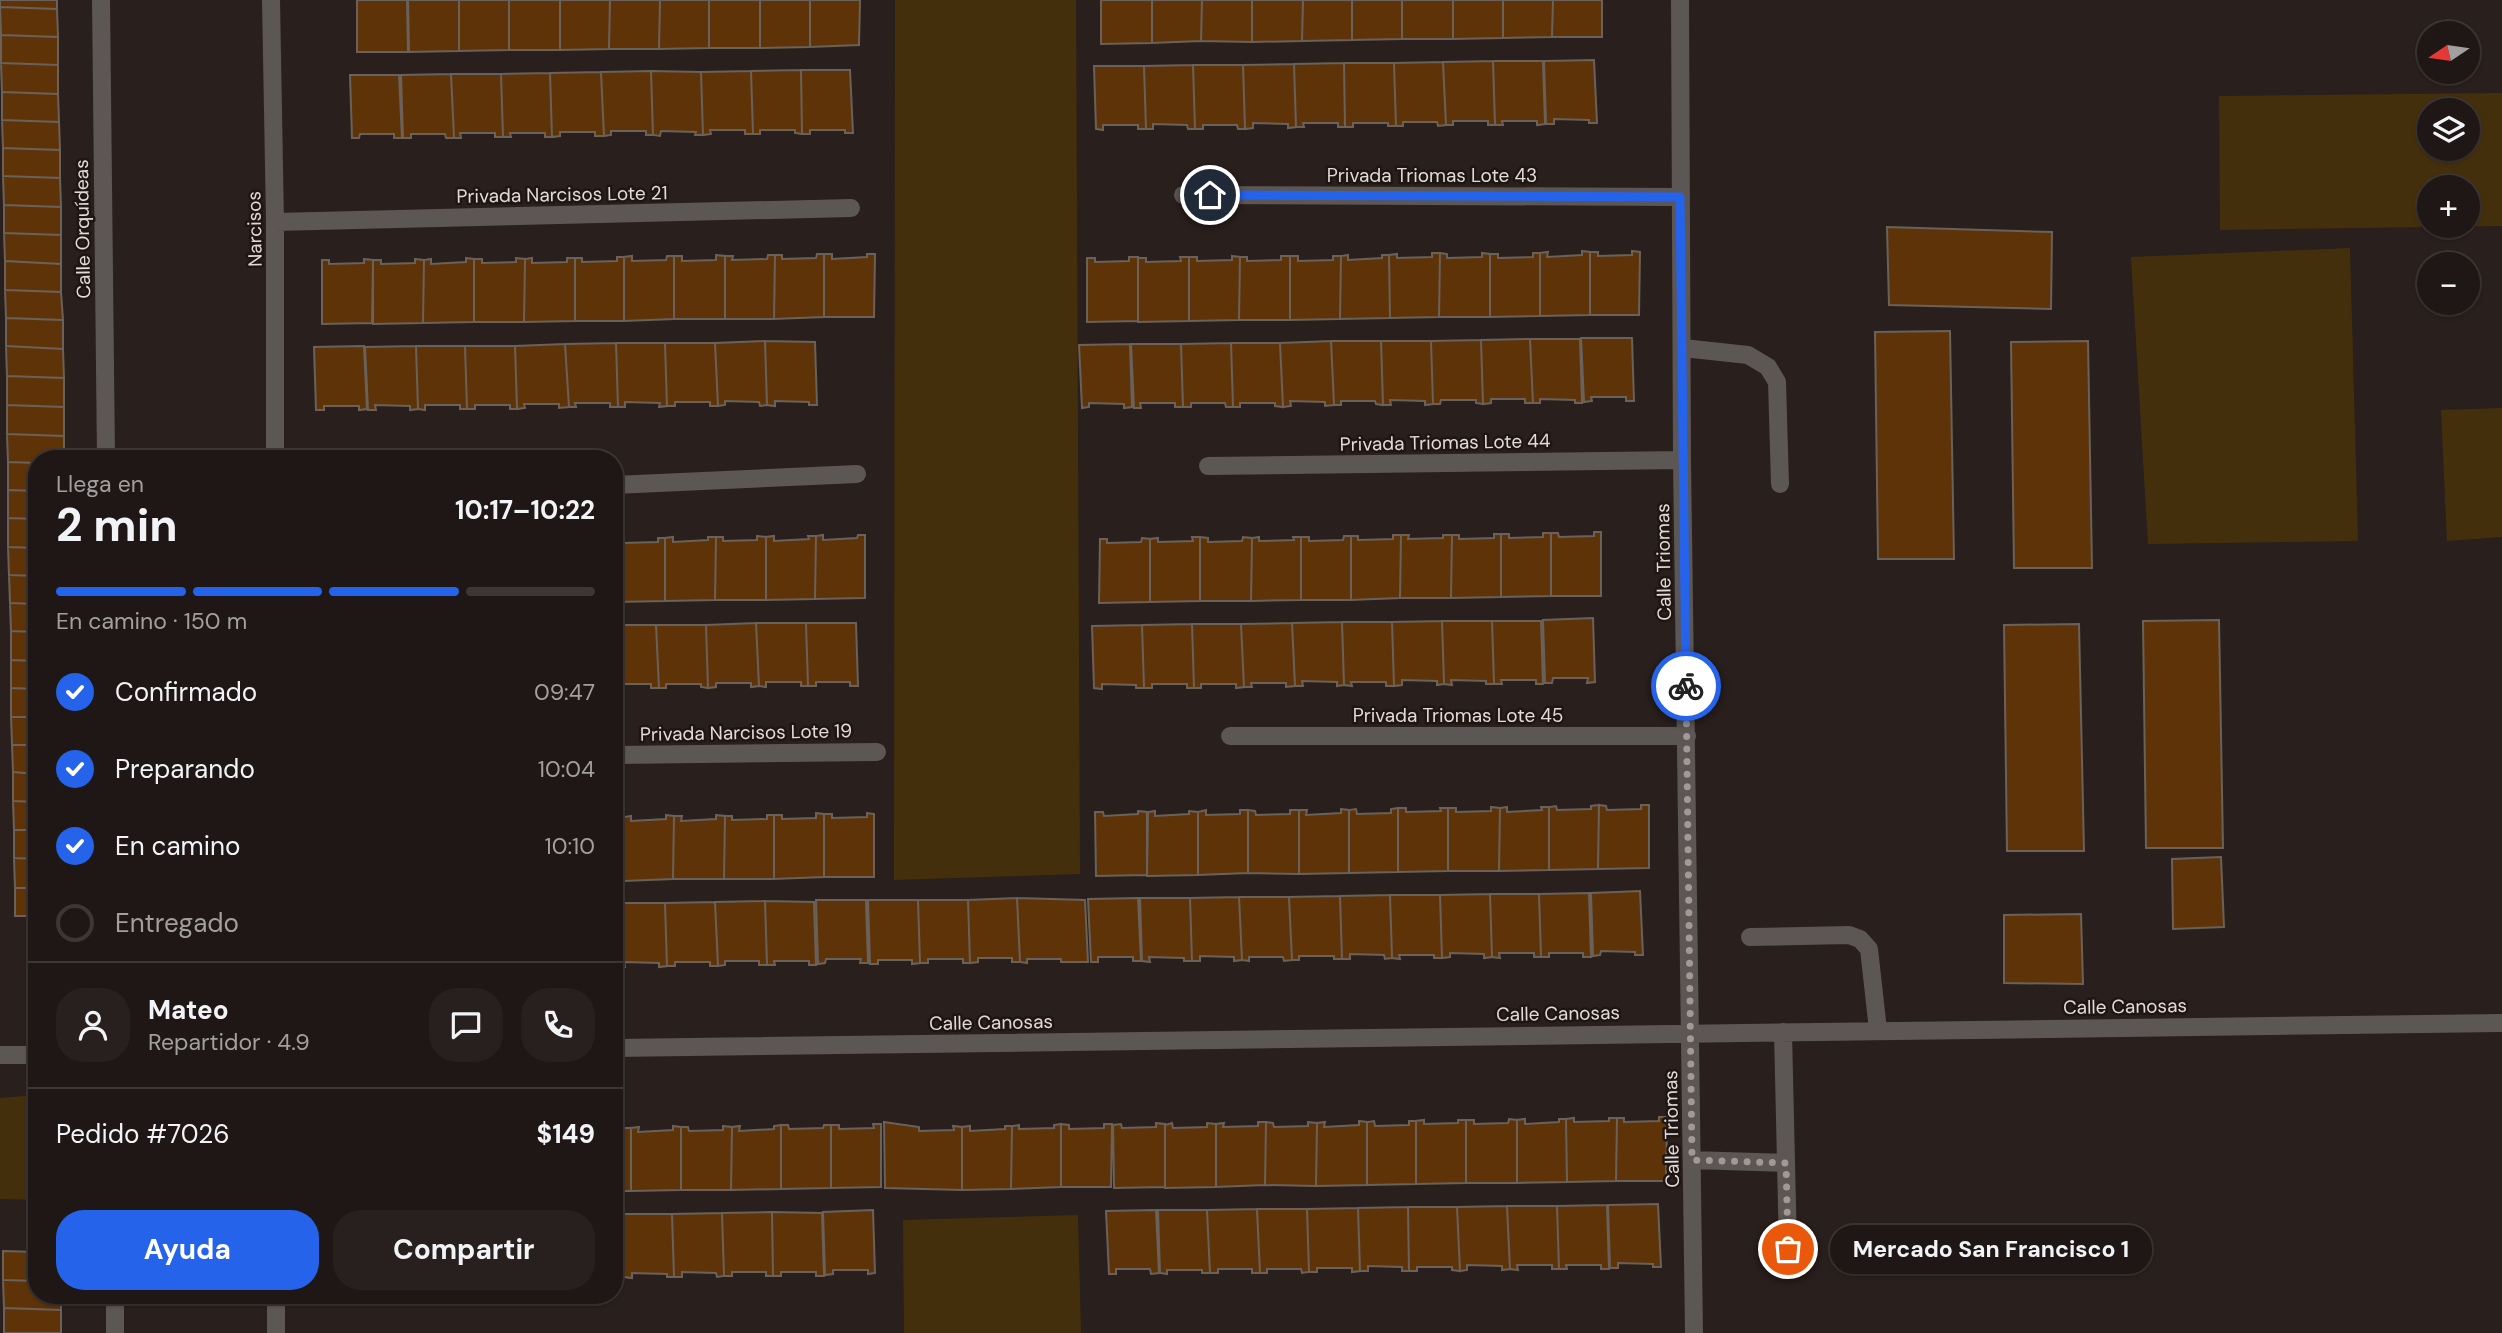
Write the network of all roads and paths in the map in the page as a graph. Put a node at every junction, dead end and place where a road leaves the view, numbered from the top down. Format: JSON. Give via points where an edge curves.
{"nodes":[{"id":1,"x":101,"y":0,"type":"edge"},
{"id":2,"x":271,"y":0,"type":"edge"},
{"id":3,"x":1680,"y":0,"type":"edge"},
{"id":4,"x":1183,"y":195,"type":"dead end"},
{"id":5,"x":1680,"y":197,"type":"junction"},
{"id":6,"x":850,"y":208,"type":"dead end"},
{"id":7,"x":275,"y":222,"type":"junction"},
{"id":8,"x":1683,"y":348,"type":"junction"},
{"id":9,"x":106,"y":450,"type":"edge"},
{"id":10,"x":275,"y":450,"type":"edge"},
{"id":11,"x":1682,"y":460,"type":"junction"},
{"id":12,"x":1208,"y":466,"type":"dead end"},
{"id":13,"x":857,"y":474,"type":"dead end"},
{"id":14,"x":1780,"y":484,"type":"dead end"},
{"id":15,"x":623,"y":485,"type":"edge"},
{"id":16,"x":1230,"y":736,"type":"dead end"},
{"id":17,"x":1687,"y":736,"type":"junction"},
{"id":18,"x":877,"y":752,"type":"dead end"},
{"id":19,"x":623,"y":755,"type":"edge"},
{"id":20,"x":1750,"y":937,"type":"dead end"},
{"id":21,"x":2502,"y":1023,"type":"edge"},
{"id":22,"x":1878,"y":1030,"type":"junction"},
{"id":23,"x":1690,"y":1032,"type":"junction"},
{"id":24,"x":1783,"y":1032,"type":"junction"},
{"id":25,"x":623,"y":1048,"type":"edge"},
{"id":26,"x":0,"y":1055,"type":"edge"},
{"id":27,"x":28,"y":1055,"type":"edge"},
{"id":28,"x":1692,"y":1160,"type":"junction"},
{"id":29,"x":1786,"y":1163,"type":"junction"},
{"id":30,"x":1788,"y":1249,"type":"dead end"},
{"id":31,"x":115,"y":1304,"type":"edge"},
{"id":32,"x":276,"y":1304,"type":"edge"},
{"id":33,"x":115,"y":1333,"type":"edge"},
{"id":34,"x":276,"y":1333,"type":"edge"},
{"id":35,"x":1677,"y":1333,"type":"edge"},
{"id":36,"x":1694,"y":1333,"type":"edge"}],
"edges":[{"from":1,"to":9,"type":"street","name":"Calle Orquídeas"},
{"from":2,"to":7,"type":"street","name":"Narcisos"},
{"from":3,"to":5,"type":"street","name":"Calle Triomas"},
{"from":4,"to":5,"type":"street","name":"Privada Triomas Lote 43"},
{"from":5,"to":8,"type":"street","name":"Calle Triomas"},
{"from":6,"to":7,"type":"street","name":"Privada Narcisos Lote 21"},
{"from":7,"to":10,"type":"street","name":"Narcisos"},
{"from":8,"to":11,"type":"street","name":"Calle Triomas"},
{"from":8,"to":14,"type":"street","via":[[1748,355],[1768,367],[1777,382]]},
{"from":11,"to":12,"type":"street","name":"Privada Triomas Lote 44"},
{"from":11,"to":17,"type":"street","name":"Calle Triomas"},
{"from":13,"to":15,"type":"street"},
{"from":16,"to":17,"type":"street","name":"Privada Triomas Lote 45"},
{"from":17,"to":23,"type":"street","name":"Calle Triomas"},
{"from":18,"to":19,"type":"street","name":"Privada Narcisos Lote 19"},
{"from":20,"to":22,"type":"street","via":[[1849,935],[1860,939],[1869,949]]},
{"from":21,"to":22,"type":"street","name":"Calle Canosas"},
{"from":22,"to":24,"type":"street","name":"Calle Canosas"},
{"from":23,"to":24,"type":"street","name":"Calle Canosas"},
{"from":23,"to":25,"type":"street","name":"Calle Canosas"},
{"from":23,"to":28,"type":"street","name":"Calle Triomas"},
{"from":24,"to":29,"type":"street"},
{"from":26,"to":27,"type":"street"},
{"from":28,"to":29,"type":"street"},
{"from":28,"to":36,"type":"street","name":"Calle Triomas"},
{"from":29,"to":30,"type":"street"},
{"from":31,"to":33,"type":"street"},
{"from":32,"to":34,"type":"street"},
{"from":35,"to":36,"type":"street"}]}
